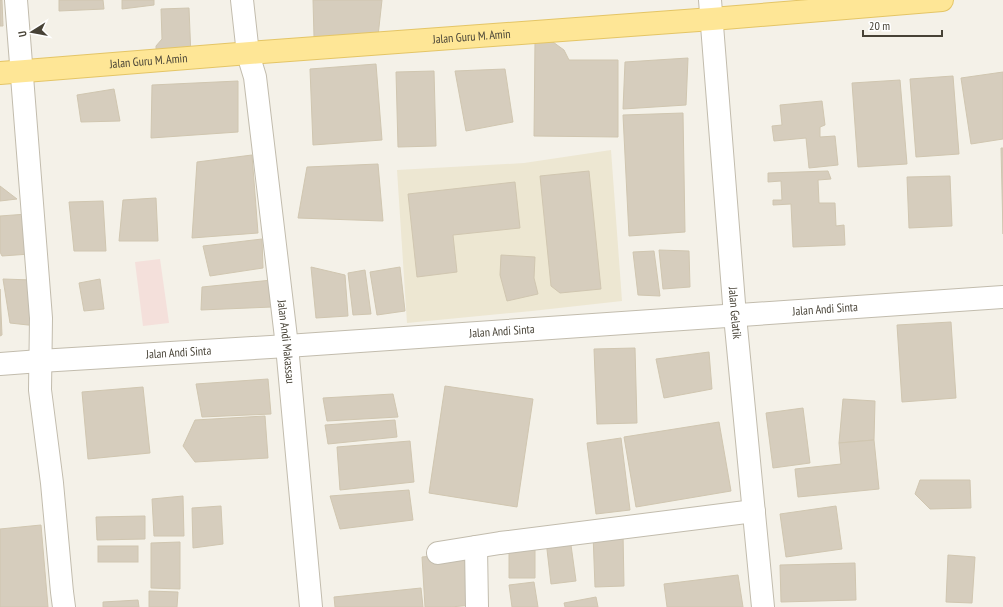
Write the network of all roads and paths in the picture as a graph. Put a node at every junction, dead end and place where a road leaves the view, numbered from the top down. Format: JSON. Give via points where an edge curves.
{"nodes":[{"id":1,"x":16,"y":0,"type":"edge"},
{"id":2,"x":242,"y":0,"type":"edge"},
{"id":3,"x":257,"y":0,"type":"edge"},
{"id":4,"x":942,"y":0,"type":"edge"},
{"id":5,"x":711,"y":10,"type":"edge"},
{"id":6,"x":255,"y":53,"type":"junction"},
{"id":7,"x":10,"y":73,"type":"edge"},
{"id":8,"x":1003,"y":297,"type":"edge"},
{"id":9,"x":735,"y":316,"type":"junction"},
{"id":10,"x":287,"y":346,"type":"junction"},
{"id":11,"x":40,"y":361,"type":"junction"},
{"id":12,"x":0,"y":364,"type":"edge"},
{"id":13,"x":754,"y":511,"type":"junction"},
{"id":14,"x":476,"y":547,"type":"junction"},
{"id":15,"x":438,"y":553,"type":"dead end"},
{"id":16,"x":64,"y":607,"type":"edge"},
{"id":17,"x":311,"y":607,"type":"edge"},
{"id":18,"x":477,"y":607,"type":"edge"},
{"id":19,"x":763,"y":607,"type":"edge"}],
"edges":[{"from":1,"to":7,"type":"street"},
{"from":2,"to":6,"type":"street"},
{"from":3,"to":6,"type":"street"},
{"from":4,"to":5,"type":"main road","name":"Jalan Guru M. Amin"},
{"from":5,"to":6,"type":"main road","name":"Jalan Guru M. Amin"},
{"from":5,"to":9,"type":"street","name":"Jalan Gelatik"},
{"from":6,"to":7,"type":"main road","name":"Jalan Guru M. Amin"},
{"from":6,"to":10,"type":"street","name":"Jalan Andi Makassau","via":[[255,76]]},
{"from":7,"to":11,"type":"street","via":[[34,214],[41,318]]},
{"from":8,"to":9,"type":"street","name":"Jalan Andi Sinta"},
{"from":9,"to":10,"type":"street","name":"Jalan Andi Sinta"},
{"from":9,"to":13,"type":"street","name":"Jalan Gelatik"},
{"from":10,"to":11,"type":"street","name":"Jalan Andi Sinta"},
{"from":10,"to":17,"type":"street","name":"Jalan Andi Makassau"},
{"from":11,"to":12,"type":"street","name":"Jalan Andi Sinta"},
{"from":11,"to":16,"type":"street","via":[[40,390]]},
{"from":13,"to":14,"type":"street"},
{"from":13,"to":19,"type":"street","name":"Jalan Gelatik"},
{"from":14,"to":15,"type":"street"},
{"from":14,"to":18,"type":"street"}]}
